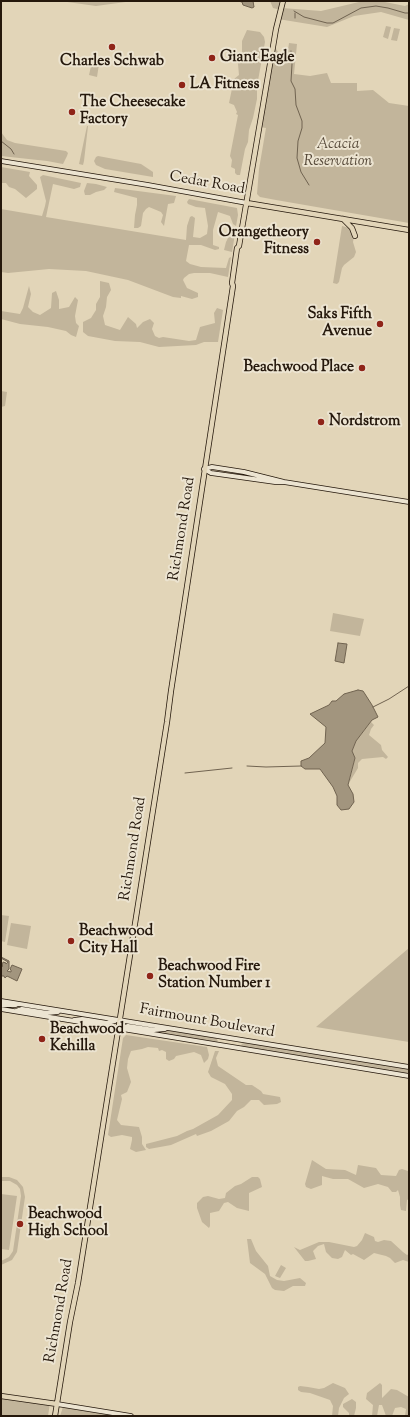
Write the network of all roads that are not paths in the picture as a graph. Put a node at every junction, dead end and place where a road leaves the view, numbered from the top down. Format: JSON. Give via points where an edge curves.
{"nodes":[{"id":1,"x":283,"y":1,"type":"edge"},
{"id":2,"x":1,"y":161,"type":"edge"},
{"id":3,"x":247,"y":203,"type":"junction"},
{"id":4,"x":343,"y":219,"type":"junction"},
{"id":5,"x":409,"y":230,"type":"edge"},
{"id":6,"x":355,"y":236,"type":"dead end"},
{"id":7,"x":204,"y":469,"type":"junction"},
{"id":8,"x":409,"y":502,"type":"edge"},
{"id":9,"x":1,"y":1001,"type":"edge"},
{"id":10,"x":22,"y":1004,"type":"junction"},
{"id":11,"x":1,"y":1005,"type":"edge"},
{"id":12,"x":1,"y":1009,"type":"edge"},
{"id":13,"x":66,"y":1011,"type":"junction"},
{"id":14,"x":15,"y":1012,"type":"junction"},
{"id":15,"x":68,"y":1020,"type":"junction"},
{"id":16,"x":119,"y":1020,"type":"junction"},
{"id":17,"x":118,"y":1028,"type":"junction"},
{"id":18,"x":170,"y":1028,"type":"junction"},
{"id":19,"x":409,"y":1067,"type":"edge"},
{"id":20,"x":409,"y":1076,"type":"edge"},
{"id":21,"x":1,"y":1396,"type":"edge"},
{"id":22,"x":57,"y":1404,"type":"junction"},
{"id":23,"x":55,"y":1416,"type":"edge"},
{"id":24,"x":131,"y":1416,"type":"edge"}],
"edges":[{"from":1,"to":3,"type":"main road","name":"Richmond Road"},
{"from":2,"to":3,"type":"street","name":"Cedar Road"},
{"from":3,"to":4,"type":"main road","name":"Cedar Road"},
{"from":3,"to":7,"type":"main road","name":"Richmond Road"},
{"from":4,"to":5,"type":"main road","name":"Cedar Road"},
{"from":4,"to":6,"type":"main road"},
{"from":7,"to":8,"type":"street","via":[[212,467],[249,472],[284,482]]},
{"from":7,"to":16,"type":"main road","name":"Richmond Road","via":[[167,722]]},
{"from":9,"to":10,"type":"street","name":"Fairmount Boulevard"},
{"from":10,"to":11,"type":"street"},
{"from":10,"to":13,"type":"street","name":"Fairmount Boulevard"},
{"from":12,"to":14,"type":"street","name":"Fairmount Boulevard"},
{"from":13,"to":14,"type":"street","via":[[47,1013],[22,1009]]},
{"from":13,"to":16,"type":"street","name":"Fairmount Boulevard"},
{"from":14,"to":15,"type":"street","name":"Fairmount Boulevard"},
{"from":15,"to":16,"type":"street"},
{"from":15,"to":17,"type":"street","name":"Fairmount Boulevard"},
{"from":16,"to":17,"type":"main road","name":"Richmond Road"},
{"from":16,"to":18,"type":"street","name":"Fairmount Boulevard"},
{"from":17,"to":18,"type":"street"},
{"from":17,"to":20,"type":"street","name":"Fairmount Boulevard"},
{"from":17,"to":22,"type":"main road","name":"Richmond Road"},
{"from":18,"to":19,"type":"street","name":"Fairmount Boulevard"},
{"from":21,"to":22,"type":"main road"},
{"from":22,"to":23,"type":"main road","name":"Richmond Road"},
{"from":22,"to":24,"type":"street"}]}
